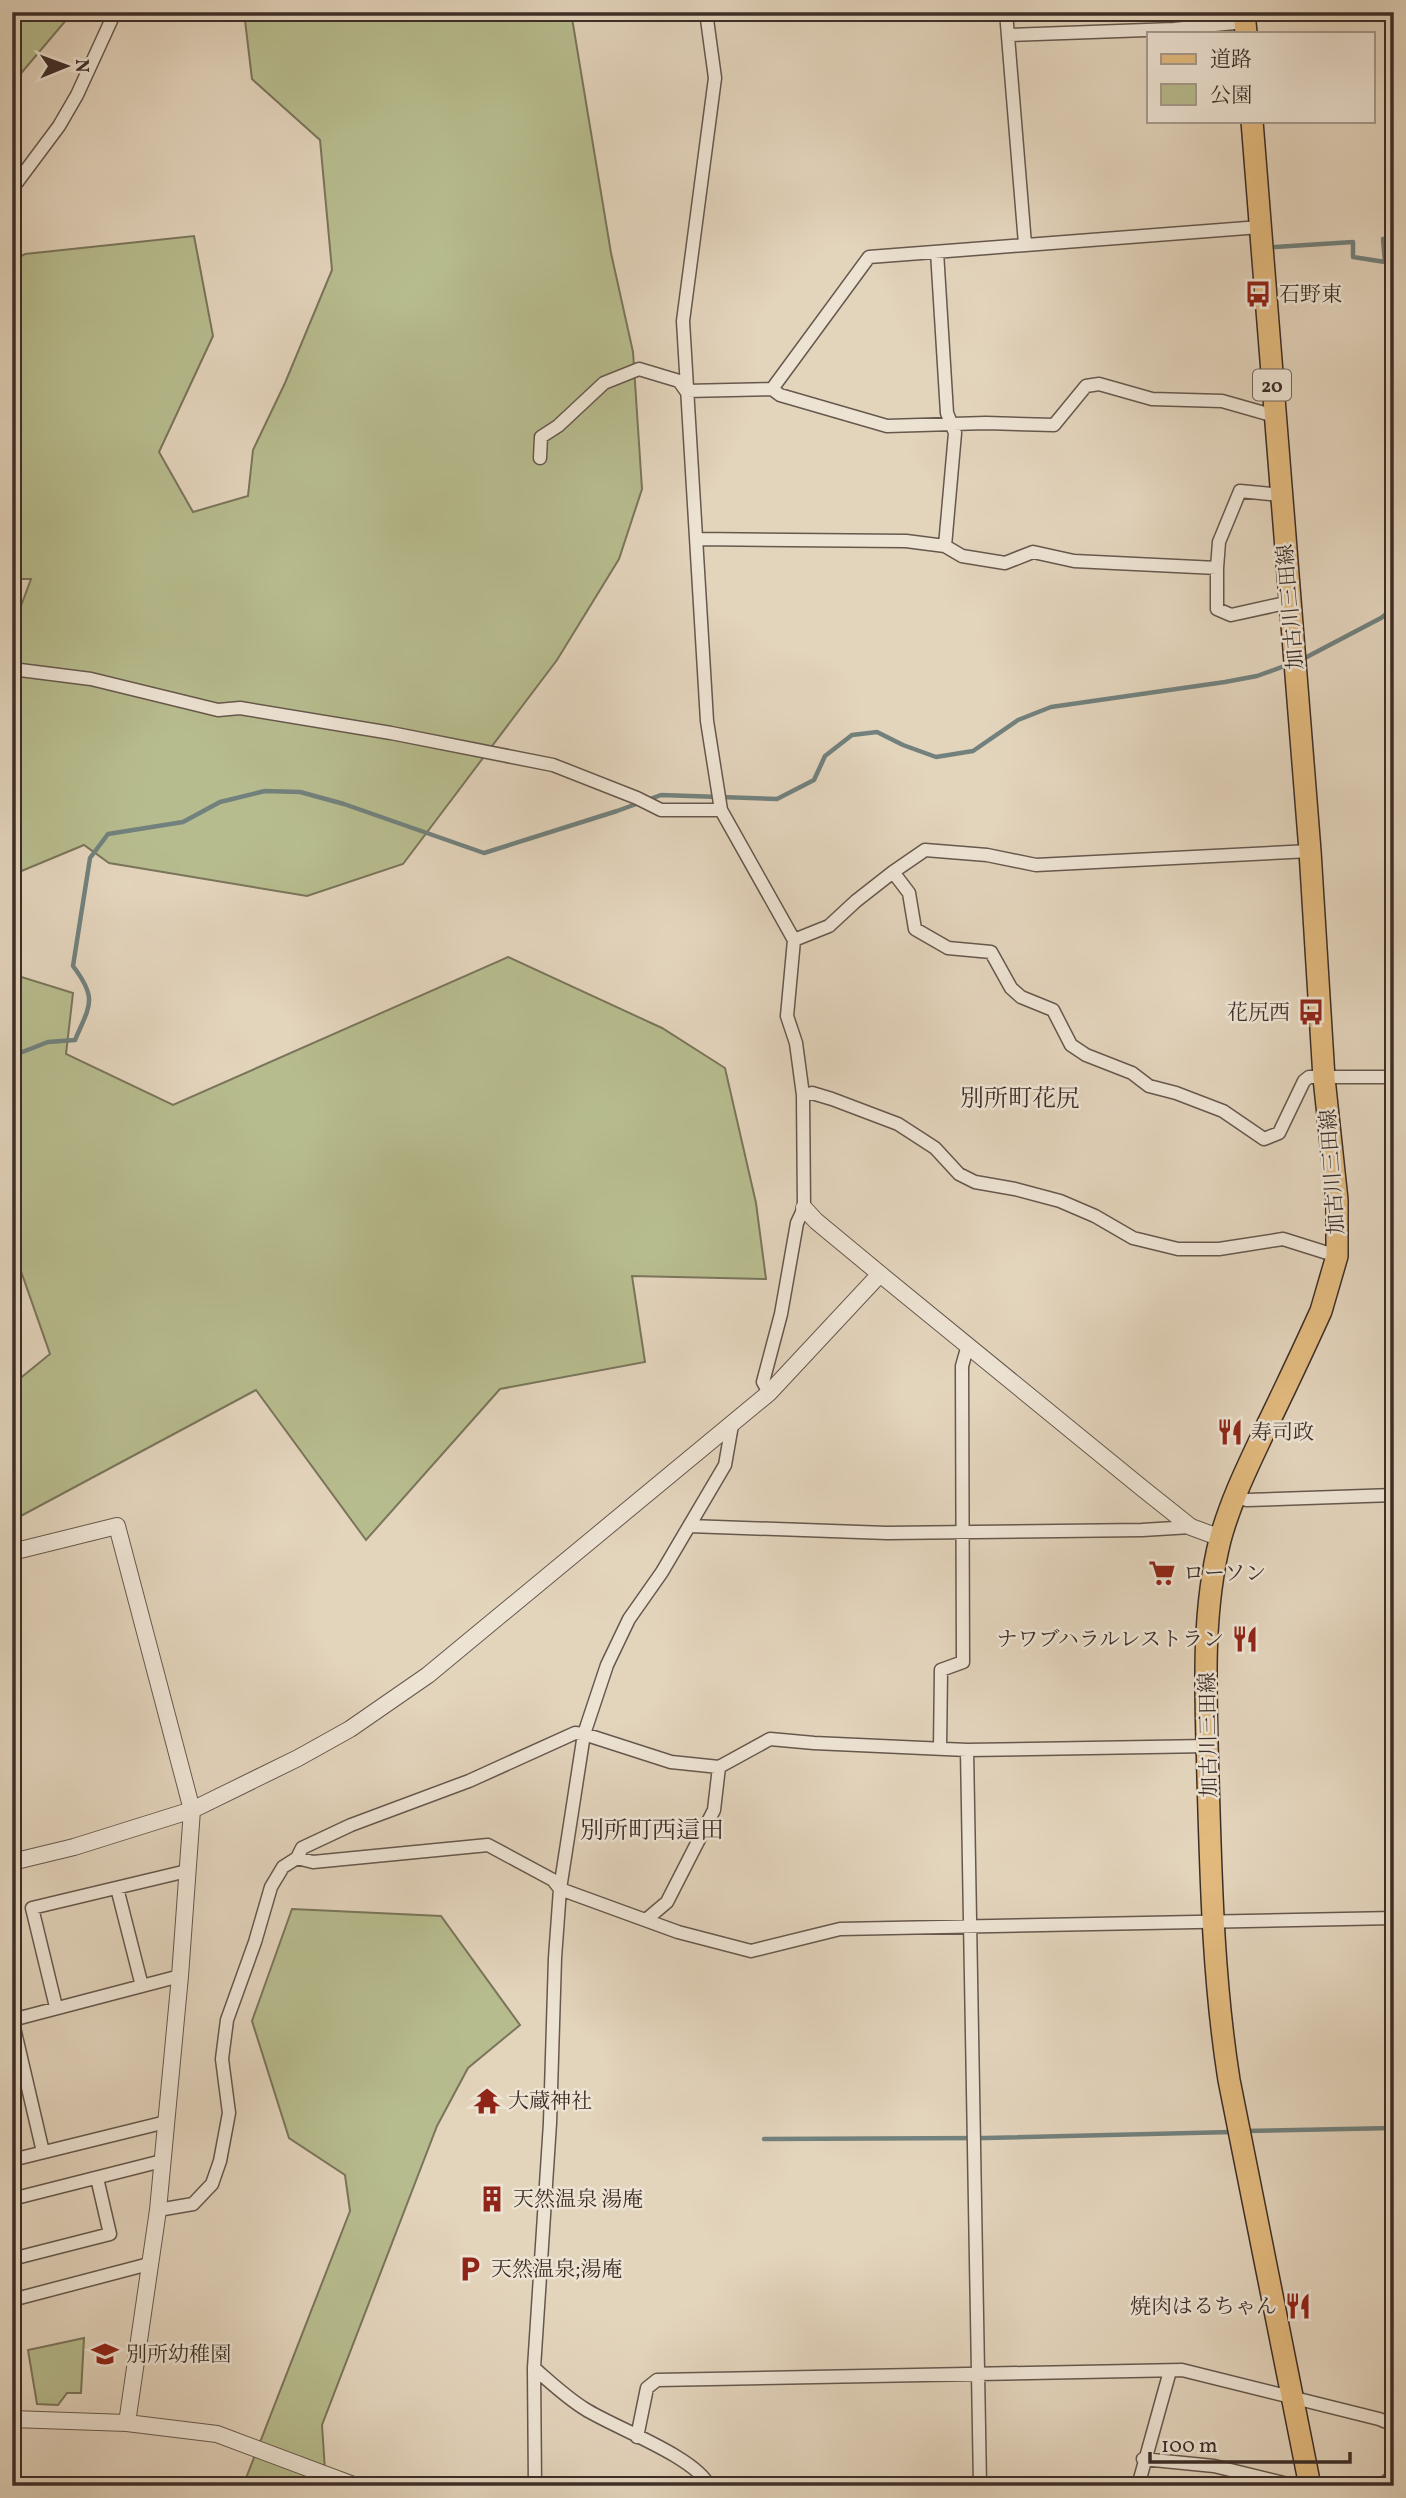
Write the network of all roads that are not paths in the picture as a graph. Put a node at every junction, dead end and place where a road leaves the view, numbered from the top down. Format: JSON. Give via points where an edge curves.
{"nodes":[{"id":1,"x":115,"y":12,"type":"edge"},
{"id":2,"x":706,"y":12,"type":"edge"},
{"id":3,"x":1006,"y":12,"type":"edge"},
{"id":4,"x":1245,"y":22,"type":"edge"},
{"id":5,"x":1008,"y":35,"type":"junction"},
{"id":6,"x":1252,"y":122,"type":"edge"},
{"id":7,"x":12,"y":189,"type":"edge"},
{"id":8,"x":1260,"y":227,"type":"junction"},
{"id":9,"x":1025,"y":244,"type":"junction"},
{"id":10,"x":937,"y":252,"type":"junction"},
{"id":11,"x":772,"y":389,"type":"junction"},
{"id":12,"x":686,"y":391,"type":"junction"},
{"id":13,"x":1275,"y":416,"type":"junction"},
{"id":14,"x":951,"y":424,"type":"junction"},
{"id":15,"x":540,"y":458,"type":"dead end"},
{"id":16,"x":1281,"y":495,"type":"junction"},
{"id":17,"x":696,"y":539,"type":"junction"},
{"id":18,"x":945,"y":545,"type":"junction"},
{"id":19,"x":1217,"y":568,"type":"junction"},
{"id":20,"x":1290,"y":602,"type":"junction"},
{"id":21,"x":12,"y":669,"type":"edge"},
{"id":22,"x":721,"y":810,"type":"junction"},
{"id":23,"x":1310,"y":850,"type":"junction"},
{"id":24,"x":894,"y":872,"type":"junction"},
{"id":25,"x":794,"y":940,"type":"junction"},
{"id":26,"x":1394,"y":1077,"type":"edge"},
{"id":27,"x":1324,"y":1078,"type":"junction"},
{"id":28,"x":803,"y":1095,"type":"junction"},
{"id":29,"x":804,"y":1208,"type":"junction"},
{"id":30,"x":1336,"y":1256,"type":"junction"},
{"id":31,"x":880,"y":1274,"type":"junction"},
{"id":32,"x":968,"y":1345,"type":"junction"},
{"id":33,"x":769,"y":1394,"type":"junction"},
{"id":34,"x":732,"y":1425,"type":"junction"},
{"id":35,"x":1394,"y":1495,"type":"edge"},
{"id":36,"x":1234,"y":1496,"type":"junction"},
{"id":37,"x":689,"y":1526,"type":"junction"},
{"id":38,"x":1191,"y":1527,"type":"junction"},
{"id":39,"x":963,"y":1533,"type":"junction"},
{"id":40,"x":1221,"y":1538,"type":"junction"},
{"id":41,"x":12,"y":1552,"type":"edge"},
{"id":42,"x":584,"y":1734,"type":"junction"},
{"id":43,"x":1208,"y":1746,"type":"junction"},
{"id":44,"x":940,"y":1749,"type":"junction"},
{"id":45,"x":967,"y":1750,"type":"junction"},
{"id":46,"x":719,"y":1767,"type":"junction"},
{"id":47,"x":192,"y":1810,"type":"junction"},
{"id":48,"x":297,"y":1858,"type":"junction"},
{"id":49,"x":12,"y":1862,"type":"edge"},
{"id":50,"x":187,"y":1871,"type":"junction"},
{"id":51,"x":117,"y":1888,"type":"junction"},
{"id":52,"x":560,"y":1889,"type":"junction"},
{"id":53,"x":1394,"y":1918,"type":"edge"},
{"id":54,"x":647,"y":1919,"type":"junction"},
{"id":55,"x":1212,"y":1923,"type":"junction"},
{"id":56,"x":970,"y":1926,"type":"junction"},
{"id":57,"x":180,"y":1976,"type":"junction"},
{"id":58,"x":142,"y":1986,"type":"junction"},
{"id":59,"x":56,"y":2007,"type":"junction"},
{"id":60,"x":12,"y":2020,"type":"edge"},
{"id":61,"x":17,"y":2058,"type":"edge"},
{"id":62,"x":166,"y":2122,"type":"junction"},
{"id":63,"x":43,"y":2152,"type":"junction"},
{"id":64,"x":12,"y":2160,"type":"edge"},
{"id":65,"x":162,"y":2161,"type":"junction"},
{"id":66,"x":97,"y":2178,"type":"junction"},
{"id":67,"x":12,"y":2199,"type":"edge"},
{"id":68,"x":158,"y":2210,"type":"junction"},
{"id":69,"x":12,"y":2259,"type":"edge"},
{"id":70,"x":149,"y":2264,"type":"junction"},
{"id":71,"x":12,"y":2300,"type":"edge"},
{"id":72,"x":534,"y":2368,"type":"junction"},
{"id":73,"x":1170,"y":2371,"type":"junction"},
{"id":74,"x":978,"y":2375,"type":"junction"},
{"id":75,"x":1292,"y":2398,"type":"junction"},
{"id":76,"x":12,"y":2419,"type":"edge"},
{"id":77,"x":127,"y":2423,"type":"junction"},
{"id":78,"x":1394,"y":2425,"type":"edge"},
{"id":79,"x":637,"y":2437,"type":"junction"},
{"id":80,"x":1143,"y":2459,"type":"junction"},
{"id":81,"x":1394,"y":2474,"type":"edge"},
{"id":82,"x":356,"y":2486,"type":"edge"},
{"id":83,"x":535,"y":2486,"type":"edge"},
{"id":84,"x":709,"y":2486,"type":"edge"},
{"id":85,"x":981,"y":2486,"type":"edge"},
{"id":86,"x":1138,"y":2486,"type":"edge"},
{"id":87,"x":1296,"y":2486,"type":"edge"},
{"id":88,"x":1310,"y":2486,"type":"edge"},
{"id":89,"x":1382,"y":2486,"type":"edge"}],
"edges":[{"from":1,"to":7,"type":"street","via":[[59,126]]},
{"from":2,"to":12,"type":"street","via":[[715,78],[682,321]]},
{"from":3,"to":5,"type":"street"},
{"from":4,"to":5,"type":"street"},
{"from":5,"to":9,"type":"street"},
{"from":6,"to":8,"type":"main road","name":"加古川三田線","number":"20"},
{"from":8,"to":9,"type":"street"},
{"from":8,"to":13,"type":"main road","name":"加古川三田線","number":"20"},
{"from":9,"to":10,"type":"street"},
{"from":10,"to":11,"type":"street","via":[[870,257]]},
{"from":10,"to":14,"type":"street"},
{"from":11,"to":12,"type":"street"},
{"from":11,"to":14,"type":"street","via":[[887,426]]},
{"from":12,"to":15,"type":"street","via":[[679,381],[639,369],[604,383],[541,437]]},
{"from":12,"to":17,"type":"street"},
{"from":13,"to":14,"type":"street","via":[[1222,401],[1152,399],[1099,384],[1086,386],[1054,425]]},
{"from":13,"to":16,"type":"main road","name":"加古川三田線","number":"20"},
{"from":14,"to":18,"type":"street","via":[[955,433]]},
{"from":16,"to":19,"type":"street","via":[[1240,491],[1219,542]]},
{"from":16,"to":20,"type":"main road","name":"加古川三田線","number":"20"},
{"from":17,"to":18,"type":"street"},
{"from":17,"to":22,"type":"street","via":[[707,721]]},
{"from":18,"to":19,"type":"street","via":[[962,556],[1005,563],[1033,552],[1074,561]]},
{"from":19,"to":20,"type":"street","via":[[1217,608],[1224,612],[1231,615]]},
{"from":20,"to":23,"type":"main road","name":"加古川三田線","number":"20"},
{"from":21,"to":22,"type":"street","via":[[91,679],[218,710],[240,708],[553,765],[661,810]]},
{"from":22,"to":25,"type":"street"},
{"from":23,"to":24,"type":"street","via":[[1036,865],[925,850]]},
{"from":23,"to":27,"type":"main road","name":"加古川三田線","number":"20"},
{"from":24,"to":25,"type":"street","via":[[829,926]]},
{"from":24,"to":27,"type":"street","via":[[909,893],[915,929],[948,948],[991,952],[1011,988],[1053,1010],[1071,1045],[1132,1073],[1149,1086],[1223,1111],[1264,1139],[1279,1133],[1304,1081]]},
{"from":25,"to":28,"type":"street","via":[[787,1016]]},
{"from":26,"to":27,"type":"street"},
{"from":27,"to":30,"type":"main road","name":"加古川三田線","number":"20","via":[[1337,1200]]},
{"from":28,"to":29,"type":"street"},
{"from":28,"to":30,"type":"street","via":[[832,1098],[898,1124],[975,1182],[1060,1201],[1133,1238],[1178,1249],[1219,1249],[1283,1239]]},
{"from":29,"to":31,"type":"street"},
{"from":29,"to":33,"type":"street","via":[[763,1382]]},
{"from":30,"to":36,"type":"main road","name":"加古川三田線","number":"20","via":[[1321,1311]]},
{"from":31,"to":32,"type":"street"},
{"from":31,"to":33,"type":"street"},
{"from":32,"to":38,"type":"street"},
{"from":32,"to":39,"type":"street","via":[[962,1366]]},
{"from":33,"to":34,"type":"street"},
{"from":34,"to":37,"type":"street","via":[[726,1465]]},
{"from":34,"to":47,"type":"street","via":[[428,1675],[351,1729]]},
{"from":35,"to":36,"type":"street","via":[[1247,1500]]},
{"from":36,"to":40,"type":"main road","name":"加古川三田線","number":"20"},
{"from":37,"to":39,"type":"street"},
{"from":37,"to":42,"type":"street","via":[[629,1619],[607,1665]]},
{"from":38,"to":39,"type":"street"},
{"from":38,"to":40,"type":"street"},
{"from":39,"to":44,"type":"street","via":[[963,1662],[940,1670]]},
{"from":40,"to":43,"type":"main road","name":"加古川三田線","number":"20","via":[[1208,1617]]},
{"from":41,"to":47,"type":"street","via":[[117,1526]]},
{"from":42,"to":46,"type":"street","via":[[671,1762]]},
{"from":42,"to":48,"type":"street","via":[[575,1733],[469,1781],[351,1825],[302,1848]]},
{"from":42,"to":52,"type":"street"},
{"from":43,"to":45,"type":"street"},
{"from":43,"to":55,"type":"main road","name":"加古川三田線","number":"20"},
{"from":44,"to":45,"type":"street"},
{"from":44,"to":46,"type":"street","via":[[770,1738]]},
{"from":45,"to":56,"type":"street"},
{"from":46,"to":54,"type":"street","via":[[714,1810],[667,1902]]},
{"from":47,"to":49,"type":"street"},
{"from":47,"to":50,"type":"street"},
{"from":48,"to":52,"type":"street","via":[[313,1862],[488,1845],[554,1880]]},
{"from":48,"to":68,"type":"street","via":[[283,1867],[271,1886],[227,2020],[222,2059],[229,2113],[212,2184],[193,2204]]},
{"from":50,"to":51,"type":"street"},
{"from":50,"to":57,"type":"street"},
{"from":51,"to":58,"type":"street"},
{"from":51,"to":59,"type":"street","via":[[32,1908]]},
{"from":52,"to":54,"type":"street"},
{"from":52,"to":72,"type":"street"},
{"from":53,"to":55,"type":"street"},
{"from":54,"to":56,"type":"street","via":[[751,1951],[840,1929]]},
{"from":55,"to":56,"type":"street"},
{"from":55,"to":75,"type":"main road","name":"加古川三田線","number":"20","via":[[1229,2080]]},
{"from":56,"to":74,"type":"street"},
{"from":57,"to":58,"type":"street"},
{"from":57,"to":62,"type":"street"},
{"from":58,"to":59,"type":"street"},
{"from":59,"to":60,"type":"street"},
{"from":60,"to":61,"type":"street"},
{"from":61,"to":63,"type":"street"},
{"from":62,"to":63,"type":"street"},
{"from":62,"to":65,"type":"street"},
{"from":63,"to":64,"type":"street"},
{"from":65,"to":66,"type":"street"},
{"from":65,"to":68,"type":"street"},
{"from":66,"to":67,"type":"street"},
{"from":66,"to":69,"type":"street","via":[[110,2234]]},
{"from":68,"to":70,"type":"street"},
{"from":70,"to":71,"type":"street"},
{"from":70,"to":77,"type":"street"},
{"from":72,"to":79,"type":"street","via":[[583,2408]]},
{"from":72,"to":83,"type":"street"},
{"from":73,"to":74,"type":"street"},
{"from":73,"to":75,"type":"street","via":[[1182,2370]]},
{"from":73,"to":80,"type":"street"},
{"from":74,"to":79,"type":"street","via":[[657,2380],[647,2388]]},
{"from":74,"to":85,"type":"street"},
{"from":75,"to":78,"type":"street"},
{"from":75,"to":88,"type":"main road","name":"加古川三田線","number":"20"},
{"from":76,"to":77,"type":"street"},
{"from":77,"to":82,"type":"street","via":[[217,2434]]},
{"from":79,"to":84,"type":"street","via":[[687,2462],[705,2476]]},
{"from":80,"to":86,"type":"street"},
{"from":80,"to":87,"type":"street","via":[[1213,2466]]},
{"from":81,"to":89,"type":"street"}]}
